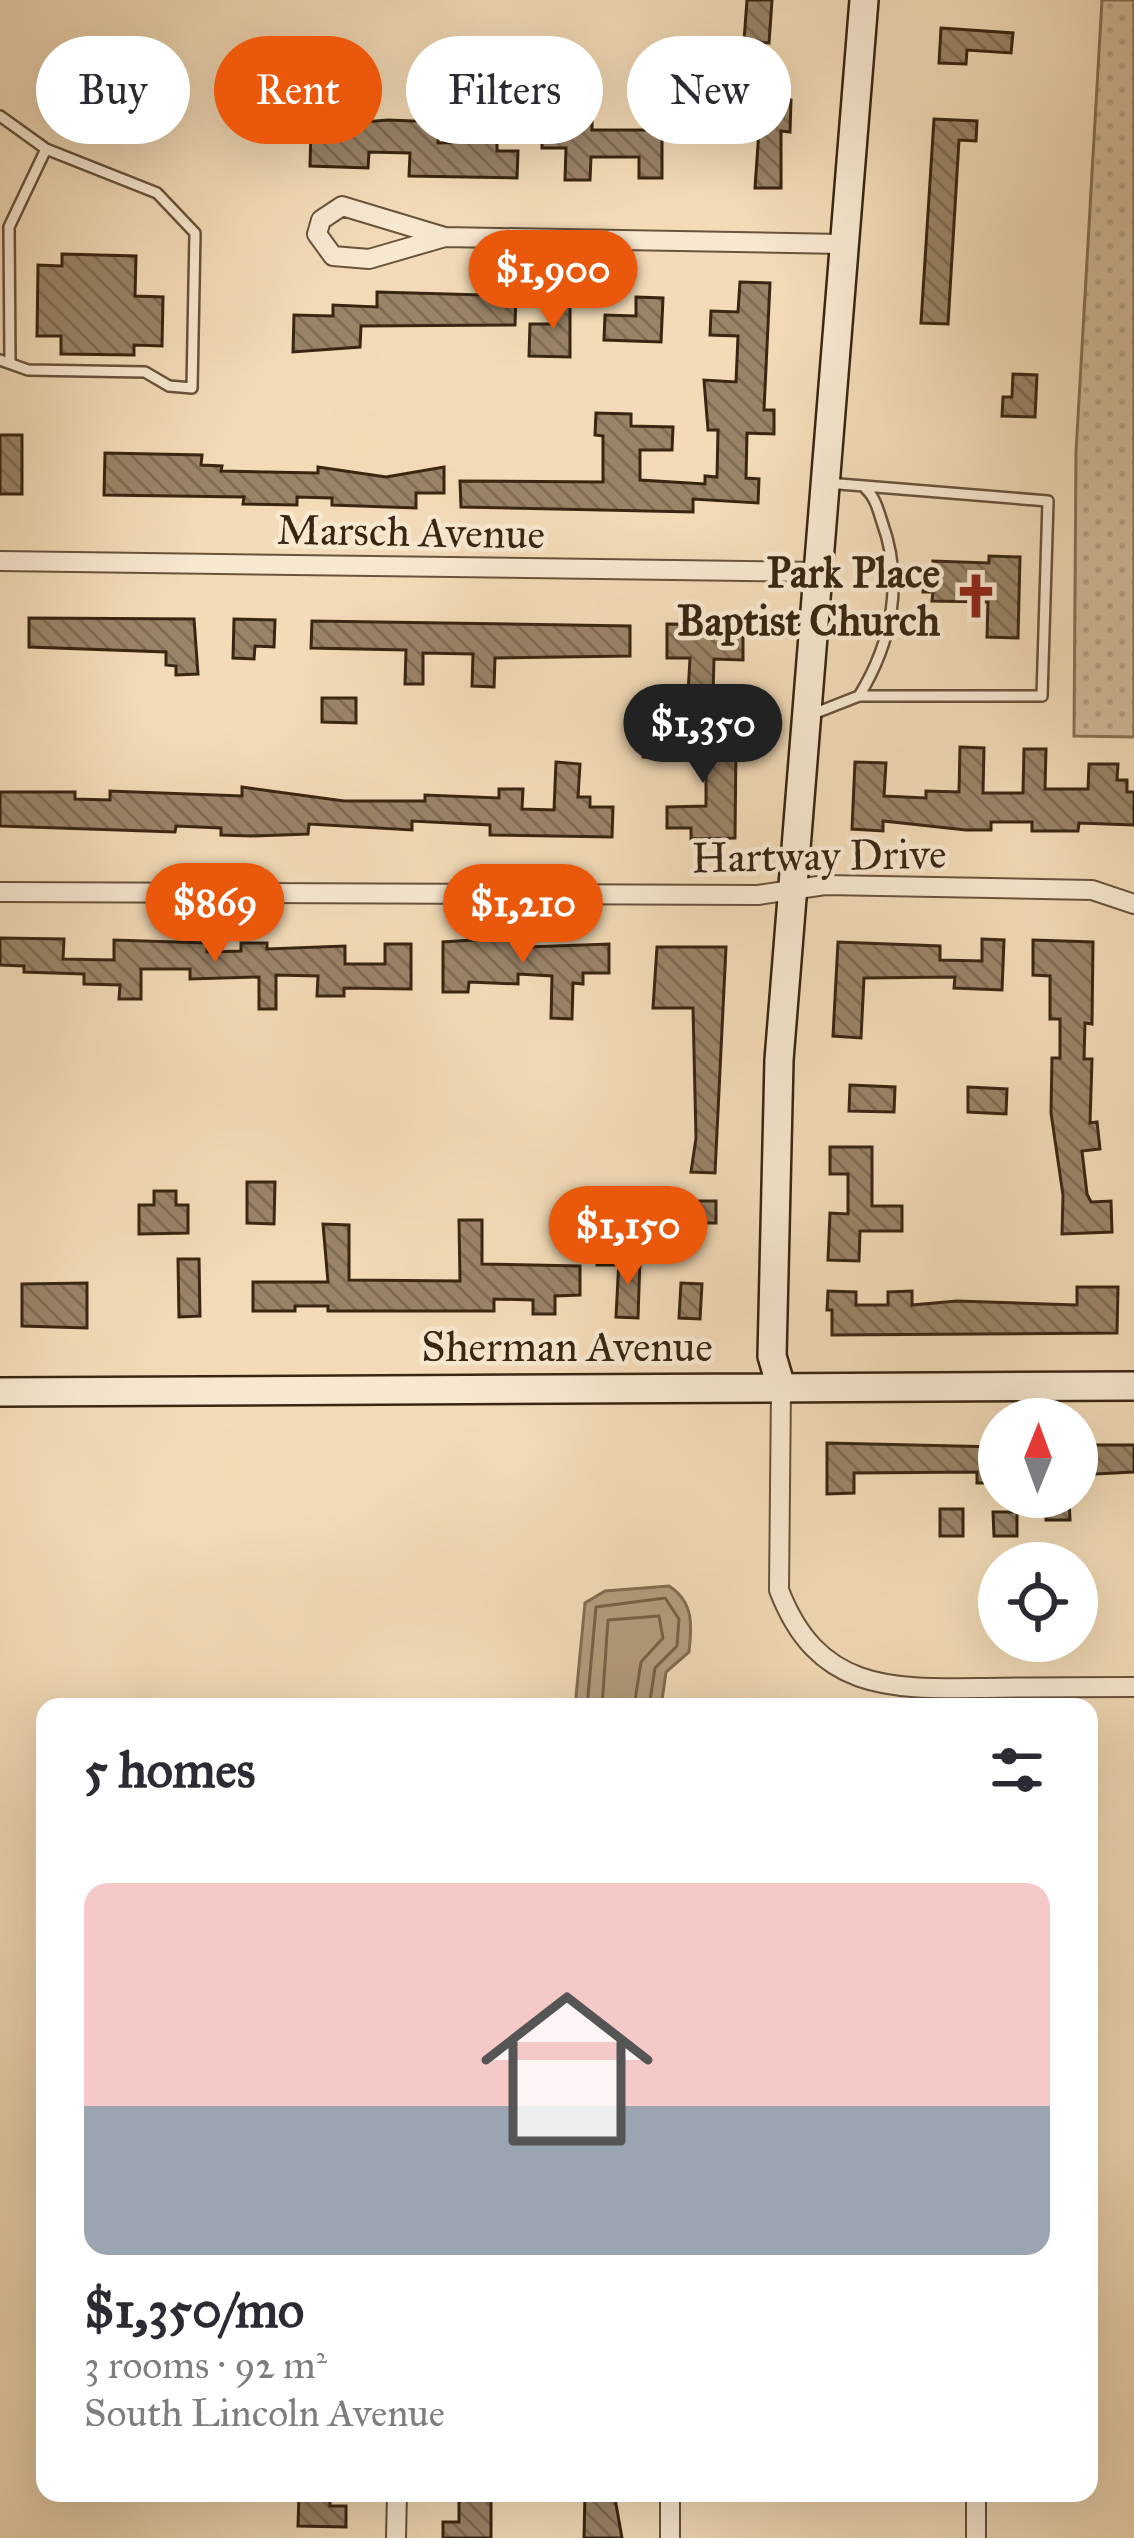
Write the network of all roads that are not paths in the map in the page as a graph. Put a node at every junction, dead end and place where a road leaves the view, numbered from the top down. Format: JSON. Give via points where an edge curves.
{"nodes":[{"id":1,"x":864,"y":0,"type":"edge"},
{"id":2,"x":0,"y":117,"type":"edge"},
{"id":3,"x":46,"y":149,"type":"junction"},
{"id":4,"x":4,"y":236,"type":"edge"},
{"id":5,"x":446,"y":237,"type":"junction"},
{"id":6,"x":843,"y":244,"type":"junction"},
{"id":7,"x":5,"y":360,"type":"edge"},
{"id":8,"x":827,"y":483,"type":"junction"},
{"id":9,"x":865,"y":488,"type":"junction"},
{"id":10,"x":0,"y":561,"type":"edge"},
{"id":11,"x":821,"y":572,"type":"junction"},
{"id":12,"x":859,"y":696,"type":"junction"},
{"id":13,"x":808,"y":716,"type":"junction"},
{"id":14,"x":792,"y":890,"type":"junction"},
{"id":15,"x":0,"y":892,"type":"edge"},
{"id":16,"x":1134,"y":904,"type":"edge"},
{"id":17,"x":1134,"y":1386,"type":"edge"},
{"id":18,"x":781,"y":1387,"type":"junction"},
{"id":19,"x":0,"y":1392,"type":"edge"},
{"id":20,"x":1134,"y":1687,"type":"edge"},
{"id":21,"x":1021,"y":1697,"type":"edge"},
{"id":22,"x":397,"y":2502,"type":"edge"},
{"id":23,"x":670,"y":2502,"type":"edge"},
{"id":24,"x":976,"y":2502,"type":"edge"},
{"id":25,"x":396,"y":2538,"type":"edge"},
{"id":26,"x":670,"y":2538,"type":"edge"},
{"id":27,"x":976,"y":2538,"type":"edge"}],
"edges":[{"from":1,"to":6,"type":"street"},
{"from":2,"to":3,"type":"lane"},
{"from":3,"to":4,"type":"lane"},
{"from":3,"to":7,"type":"lane","via":[[158,193],[195,233],[192,388],[145,373],[28,370]]},
{"from":4,"to":7,"type":"lane"},
{"from":5,"to":5,"type":"street","via":[[342,206],[316,234],[333,256],[356,260]]},
{"from":5,"to":6,"type":"street"},
{"from":6,"to":8,"type":"street"},
{"from":8,"to":9,"type":"lane"},
{"from":8,"to":11,"type":"street"},
{"from":9,"to":12,"type":"lane","via":[[897,581],[874,672]]},
{"from":9,"to":12,"type":"lane","via":[[1048,501],[1042,696]]},
{"from":10,"to":11,"type":"street","name":"Marsch Avenue"},
{"from":11,"to":13,"type":"street"},
{"from":12,"to":13,"type":"lane"},
{"from":13,"to":14,"type":"street"},
{"from":14,"to":15,"type":"street","name":"Hartway Drive"},
{"from":14,"to":16,"type":"street","name":"Hartway Drive","via":[[1092,890]]},
{"from":14,"to":18,"type":"street","via":[[778,1060],[772,1356]]},
{"from":17,"to":18,"type":"street","name":"Sherman Avenue"},
{"from":18,"to":19,"type":"street","name":"Sherman Avenue"},
{"from":18,"to":21,"type":"street","via":[[778,1590],[810,1646],[884,1686]]},
{"from":20,"to":21,"type":"street"},
{"from":22,"to":25,"type":"street"},
{"from":23,"to":26,"type":"street"},
{"from":24,"to":27,"type":"street"}]}
